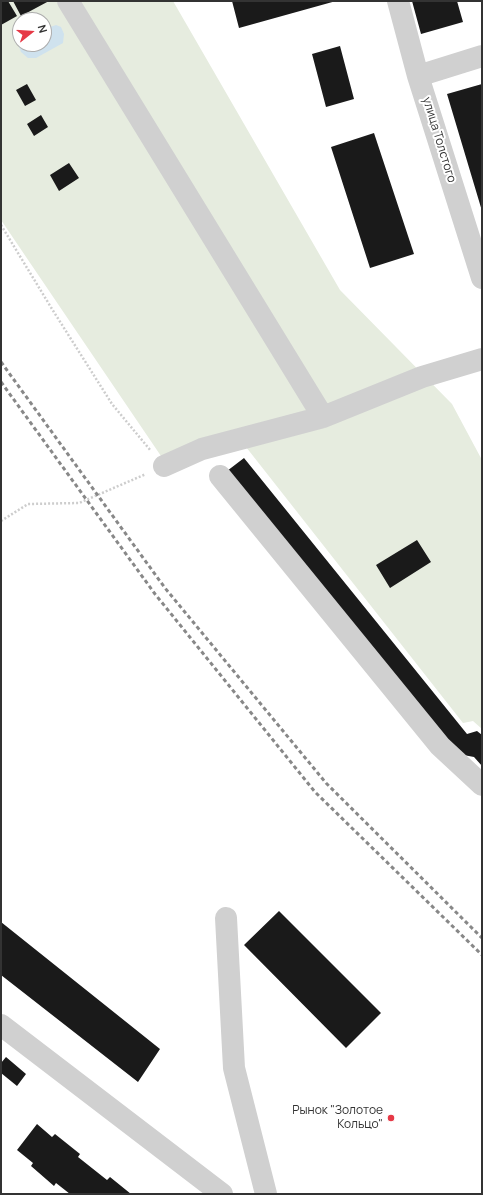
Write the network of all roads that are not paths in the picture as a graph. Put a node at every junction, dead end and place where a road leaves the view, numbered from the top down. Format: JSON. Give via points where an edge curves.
{"nodes":[{"id":1,"x":68,"y":1,"type":"edge"},
{"id":2,"x":398,"y":1,"type":"edge"},
{"id":3,"x":482,"y":56,"type":"edge"},
{"id":4,"x":418,"y":76,"type":"junction"},
{"id":5,"x":482,"y":278,"type":"edge"},
{"id":6,"x":482,"y":359,"type":"edge"},
{"id":7,"x":323,"y":416,"type":"junction"},
{"id":8,"x":164,"y":466,"type":"road end"},
{"id":9,"x":220,"y":476,"type":"dead end"},
{"id":10,"x":482,"y":785,"type":"edge"},
{"id":11,"x":226,"y":918,"type":"dead end"},
{"id":12,"x":3,"y":1031,"type":"edge"},
{"id":13,"x":222,"y":1194,"type":"edge"},
{"id":14,"x":266,"y":1194,"type":"edge"}],
"edges":[{"from":1,"to":7,"type":"street"},
{"from":2,"to":4,"type":"street","name":"улица Толстого"},
{"from":3,"to":4,"type":"street"},
{"from":4,"to":5,"type":"street","name":"улица Толстого"},
{"from":6,"to":7,"type":"street","via":[[422,377]]},
{"from":7,"to":8,"type":"street","via":[[202,449]]},
{"from":9,"to":10,"type":"street","via":[[440,746]]},
{"from":11,"to":14,"type":"street","via":[[234,1068]]},
{"from":12,"to":13,"type":"street"}]}
